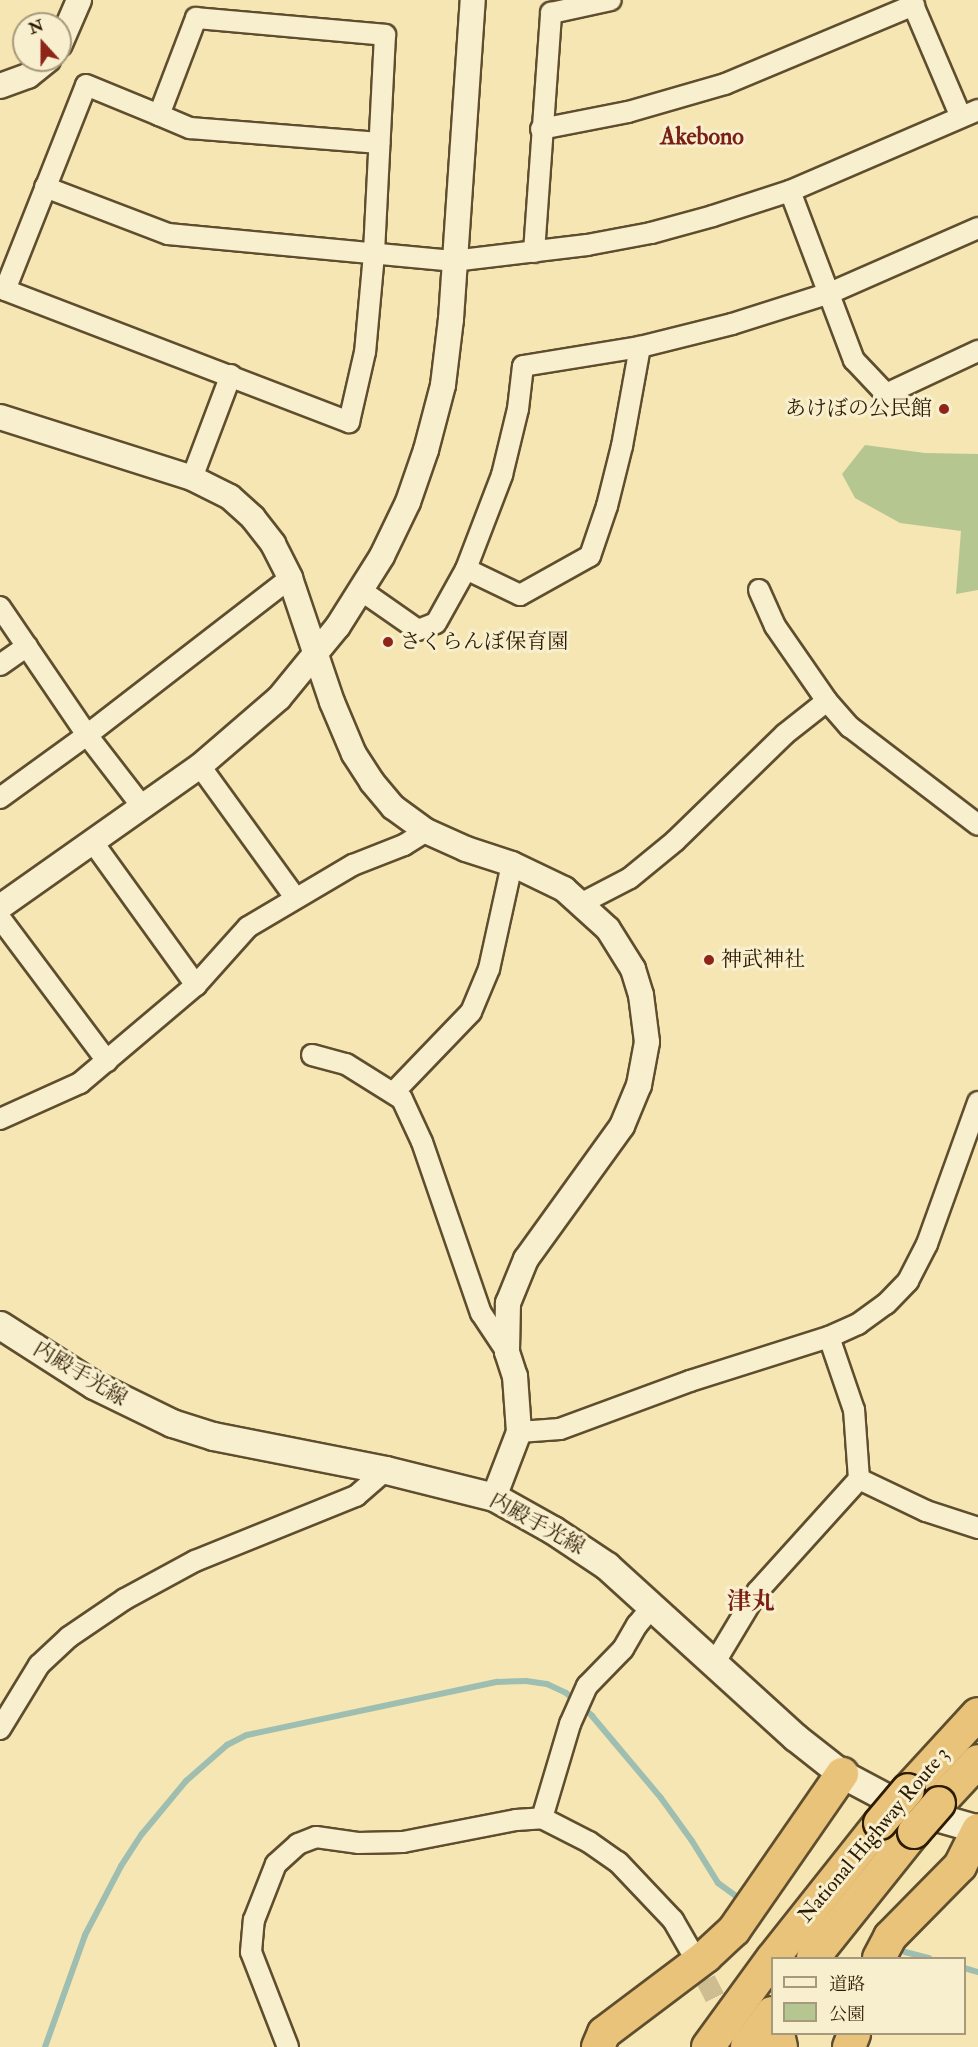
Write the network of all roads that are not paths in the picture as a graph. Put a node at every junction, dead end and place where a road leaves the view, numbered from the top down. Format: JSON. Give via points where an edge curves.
{"nodes":[{"id":1,"x":80,"y":0,"type":"edge"},
{"id":2,"x":474,"y":0,"type":"edge"},
{"id":3,"x":611,"y":0,"type":"edge"},
{"id":4,"x":912,"y":3,"type":"edge"},
{"id":5,"x":72,"y":18,"type":"edge"},
{"id":6,"x":33,"y":72,"type":"edge"},
{"id":7,"x":0,"y":86,"type":"edge"},
{"id":8,"x":969,"y":114,"type":"edge"},
{"id":9,"x":159,"y":115,"type":"junction"},
{"id":10,"x":541,"y":129,"type":"junction"},
{"id":11,"x":379,"y":143,"type":"junction"},
{"id":12,"x":45,"y":187,"type":"junction"},
{"id":13,"x":790,"y":191,"type":"junction"},
{"id":14,"x":978,"y":228,"type":"edge"},
{"id":15,"x":534,"y":252,"type":"junction"},
{"id":16,"x":374,"y":254,"type":"junction"},
{"id":17,"x":453,"y":261,"type":"junction"},
{"id":18,"x":830,"y":293,"type":"junction"},
{"id":19,"x":640,"y":347,"type":"junction"},
{"id":20,"x":978,"y":351,"type":"edge"},
{"id":21,"x":231,"y":375,"type":"junction"},
{"id":22,"x":0,"y":417,"type":"edge"},
{"id":23,"x":192,"y":478,"type":"junction"},
{"id":24,"x":466,"y":569,"type":"junction"},
{"id":25,"x":290,"y":578,"type":"junction"},
{"id":26,"x":759,"y":590,"type":"dead end"},
{"id":27,"x":362,"y":591,"type":"junction"},
{"id":28,"x":0,"y":607,"type":"edge"},
{"id":29,"x":27,"y":646,"type":"junction"},
{"id":30,"x":315,"y":656,"type":"junction"},
{"id":31,"x":0,"y":665,"type":"edge"},
{"id":32,"x":827,"y":701,"type":"junction"},
{"id":33,"x":87,"y":735,"type":"junction"},
{"id":34,"x":200,"y":766,"type":"junction"},
{"id":35,"x":0,"y":798,"type":"edge"},
{"id":36,"x":141,"y":805,"type":"junction"},
{"id":37,"x":978,"y":825,"type":"edge"},
{"id":38,"x":426,"y":831,"type":"junction"},
{"id":39,"x":92,"y":841,"type":"junction"},
{"id":40,"x":512,"y":864,"type":"junction"},
{"id":41,"x":296,"y":897,"type":"junction"},
{"id":42,"x":582,"y":903,"type":"junction"},
{"id":43,"x":0,"y":907,"type":"edge"},
{"id":44,"x":0,"y":918,"type":"edge"},
{"id":45,"x":196,"y":985,"type":"junction"},
{"id":46,"x":312,"y":1055,"type":"dead end"},
{"id":47,"x":107,"y":1061,"type":"junction"},
{"id":48,"x":394,"y":1092,"type":"junction"},
{"id":49,"x":978,"y":1102,"type":"edge"},
{"id":50,"x":0,"y":1119,"type":"edge"},
{"id":51,"x":0,"y":1324,"type":"edge"},
{"id":52,"x":829,"y":1337,"type":"junction"},
{"id":53,"x":507,"y":1352,"type":"junction"},
{"id":54,"x":519,"y":1432,"type":"junction"},
{"id":55,"x":386,"y":1470,"type":"junction"},
{"id":56,"x":859,"y":1479,"type":"junction"},
{"id":57,"x":494,"y":1497,"type":"junction"},
{"id":58,"x":978,"y":1528,"type":"edge"},
{"id":59,"x":652,"y":1607,"type":"junction"},
{"id":60,"x":715,"y":1662,"type":"junction"},
{"id":61,"x":978,"y":1714,"type":"edge"},
{"id":62,"x":0,"y":1729,"type":"edge"},
{"id":63,"x":978,"y":1761,"type":"edge"},
{"id":64,"x":842,"y":1774,"type":"junction"},
{"id":65,"x":542,"y":1818,"type":"junction"},
{"id":66,"x":978,"y":1830,"type":"edge"},
{"id":67,"x":691,"y":1951,"type":"tunnel mouth"},
{"id":68,"x":775,"y":1957,"type":"edge"},
{"id":69,"x":815,"y":1957,"type":"edge"},
{"id":70,"x":880,"y":1957,"type":"edge"},
{"id":71,"x":771,"y":1962,"type":"edge"},
{"id":72,"x":771,"y":2014,"type":"edge"},
{"id":73,"x":288,"y":2047,"type":"edge"},
{"id":74,"x":597,"y":2047,"type":"edge"},
{"id":75,"x":708,"y":2047,"type":"edge"},
{"id":76,"x":747,"y":2047,"type":"edge"}],
"edges":[{"from":1,"to":5,"type":"street"},
{"from":2,"to":17,"type":"street"},
{"from":3,"to":10,"type":"street","via":[[551,13]]},
{"from":4,"to":8,"type":"street"},
{"from":4,"to":10,"type":"street","via":[[725,84],[628,112]]},
{"from":6,"to":7,"type":"street"},
{"from":8,"to":13,"type":"street"},
{"from":9,"to":11,"type":"street","via":[[190,128]]},
{"from":9,"to":11,"type":"street","via":[[196,18],[385,35]]},
{"from":9,"to":12,"type":"street","via":[[86,85]]},
{"from":10,"to":15,"type":"street"},
{"from":11,"to":16,"type":"street"},
{"from":12,"to":16,"type":"street","via":[[168,234]]},
{"from":12,"to":21,"type":"street","via":[[5,290]]},
{"from":13,"to":15,"type":"street","via":[[651,233]]},
{"from":13,"to":18,"type":"street"},
{"from":14,"to":18,"type":"street"},
{"from":15,"to":17,"type":"street"},
{"from":16,"to":17,"type":"street"},
{"from":16,"to":21,"type":"street","via":[[366,352],[348,422]]},
{"from":17,"to":27,"type":"street","via":[[443,385],[426,450],[403,513]]},
{"from":18,"to":19,"type":"street","via":[[732,324]]},
{"from":18,"to":20,"type":"street","via":[[854,360],[886,394]]},
{"from":19,"to":24,"type":"street","via":[[524,366],[502,475]]},
{"from":19,"to":24,"type":"street","via":[[622,446],[590,556],[520,595]]},
{"from":21,"to":23,"type":"street"},
{"from":22,"to":23,"type":"street"},
{"from":23,"to":25,"type":"street","via":[[230,497],[253,518],[273,544]]},
{"from":24,"to":27,"type":"street","via":[[436,623],[418,630]]},
{"from":25,"to":30,"type":"street"},
{"from":25,"to":33,"type":"street"},
{"from":26,"to":32,"type":"street","via":[[776,626]]},
{"from":27,"to":30,"type":"street"},
{"from":28,"to":29,"type":"street"},
{"from":29,"to":31,"type":"street"},
{"from":29,"to":33,"type":"street"},
{"from":30,"to":34,"type":"street","via":[[279,698]]},
{"from":30,"to":38,"type":"street","via":[[354,754],[393,807]]},
{"from":32,"to":37,"type":"street","via":[[850,727]]},
{"from":32,"to":42,"type":"street","via":[[785,734],[675,841],[630,878]]},
{"from":33,"to":35,"type":"street"},
{"from":33,"to":36,"type":"street"},
{"from":34,"to":36,"type":"street"},
{"from":34,"to":41,"type":"street"},
{"from":36,"to":39,"type":"street"},
{"from":38,"to":40,"type":"street"},
{"from":38,"to":41,"type":"street"},
{"from":39,"to":43,"type":"street"},
{"from":39,"to":45,"type":"street"},
{"from":40,"to":42,"type":"street","via":[[564,889]]},
{"from":40,"to":48,"type":"street","via":[[489,969],[471,1012]]},
{"from":41,"to":45,"type":"street","via":[[248,927]]},
{"from":42,"to":53,"type":"street","via":[[608,929],[633,969],[641,994],[647,1042],[639,1085],[622,1126],[526,1259],[508,1303]]},
{"from":44,"to":47,"type":"street"},
{"from":45,"to":47,"type":"street"},
{"from":46,"to":48,"type":"street","via":[[346,1064]]},
{"from":47,"to":50,"type":"street","via":[[80,1083]]},
{"from":48,"to":53,"type":"street","via":[[402,1099],[422,1142],[481,1313]]},
{"from":49,"to":52,"type":"street","via":[[927,1244],[908,1281],[886,1304],[858,1324]]},
{"from":51,"to":55,"type":"main road","name":"内殿手光線","via":[[94,1385],[172,1423],[213,1436]]},
{"from":52,"to":54,"type":"street","via":[[690,1381],[560,1429]]},
{"from":52,"to":56,"type":"street","via":[[854,1410]]},
{"from":53,"to":54,"type":"street","via":[[515,1376]]},
{"from":54,"to":57,"type":"street"},
{"from":55,"to":57,"type":"main road","name":"内殿手光線"},
{"from":55,"to":62,"type":"street","via":[[356,1496],[195,1561],[125,1599],[69,1637],[39,1665]]},
{"from":56,"to":58,"type":"street","via":[[926,1511]]},
{"from":56,"to":60,"type":"street","via":[[757,1592]]},
{"from":57,"to":59,"type":"main road","name":"内殿手光線","via":[[607,1566]]},
{"from":59,"to":60,"type":"main road","name":"内殿手光線"},
{"from":59,"to":65,"type":"street","via":[[623,1649],[587,1686],[570,1724]]},
{"from":60,"to":64,"type":"main road","name":"内殿手光線","via":[[795,1737]]},
{"from":61,"to":68,"type":"highway","name":"National Highway Route 3","bridge":true,"via":[[880,1823]]},
{"from":63,"to":69,"type":"highway","name":"National Highway Route 3","bridge":true,"via":[[914,1832]]},
{"from":64,"to":66,"type":"main road","name":"内殿手光線","via":[[908,1809]]},
{"from":64,"to":74,"type":"highway","via":[[734,1930],[604,2033]]},
{"from":65,"to":67,"type":"street","via":[[618,1862],[673,1920]]},
{"from":65,"to":73,"type":"street","via":[[403,1842],[358,1843],[316,1837],[298,1845],[276,1864],[254,1920],[251,1952]]},
{"from":66,"to":70,"type":"highway","via":[[960,1866],[890,1937]]},
{"from":71,"to":75,"type":"highway","name":"National Highway Route 3"},
{"from":72,"to":76,"type":"highway"}]}
